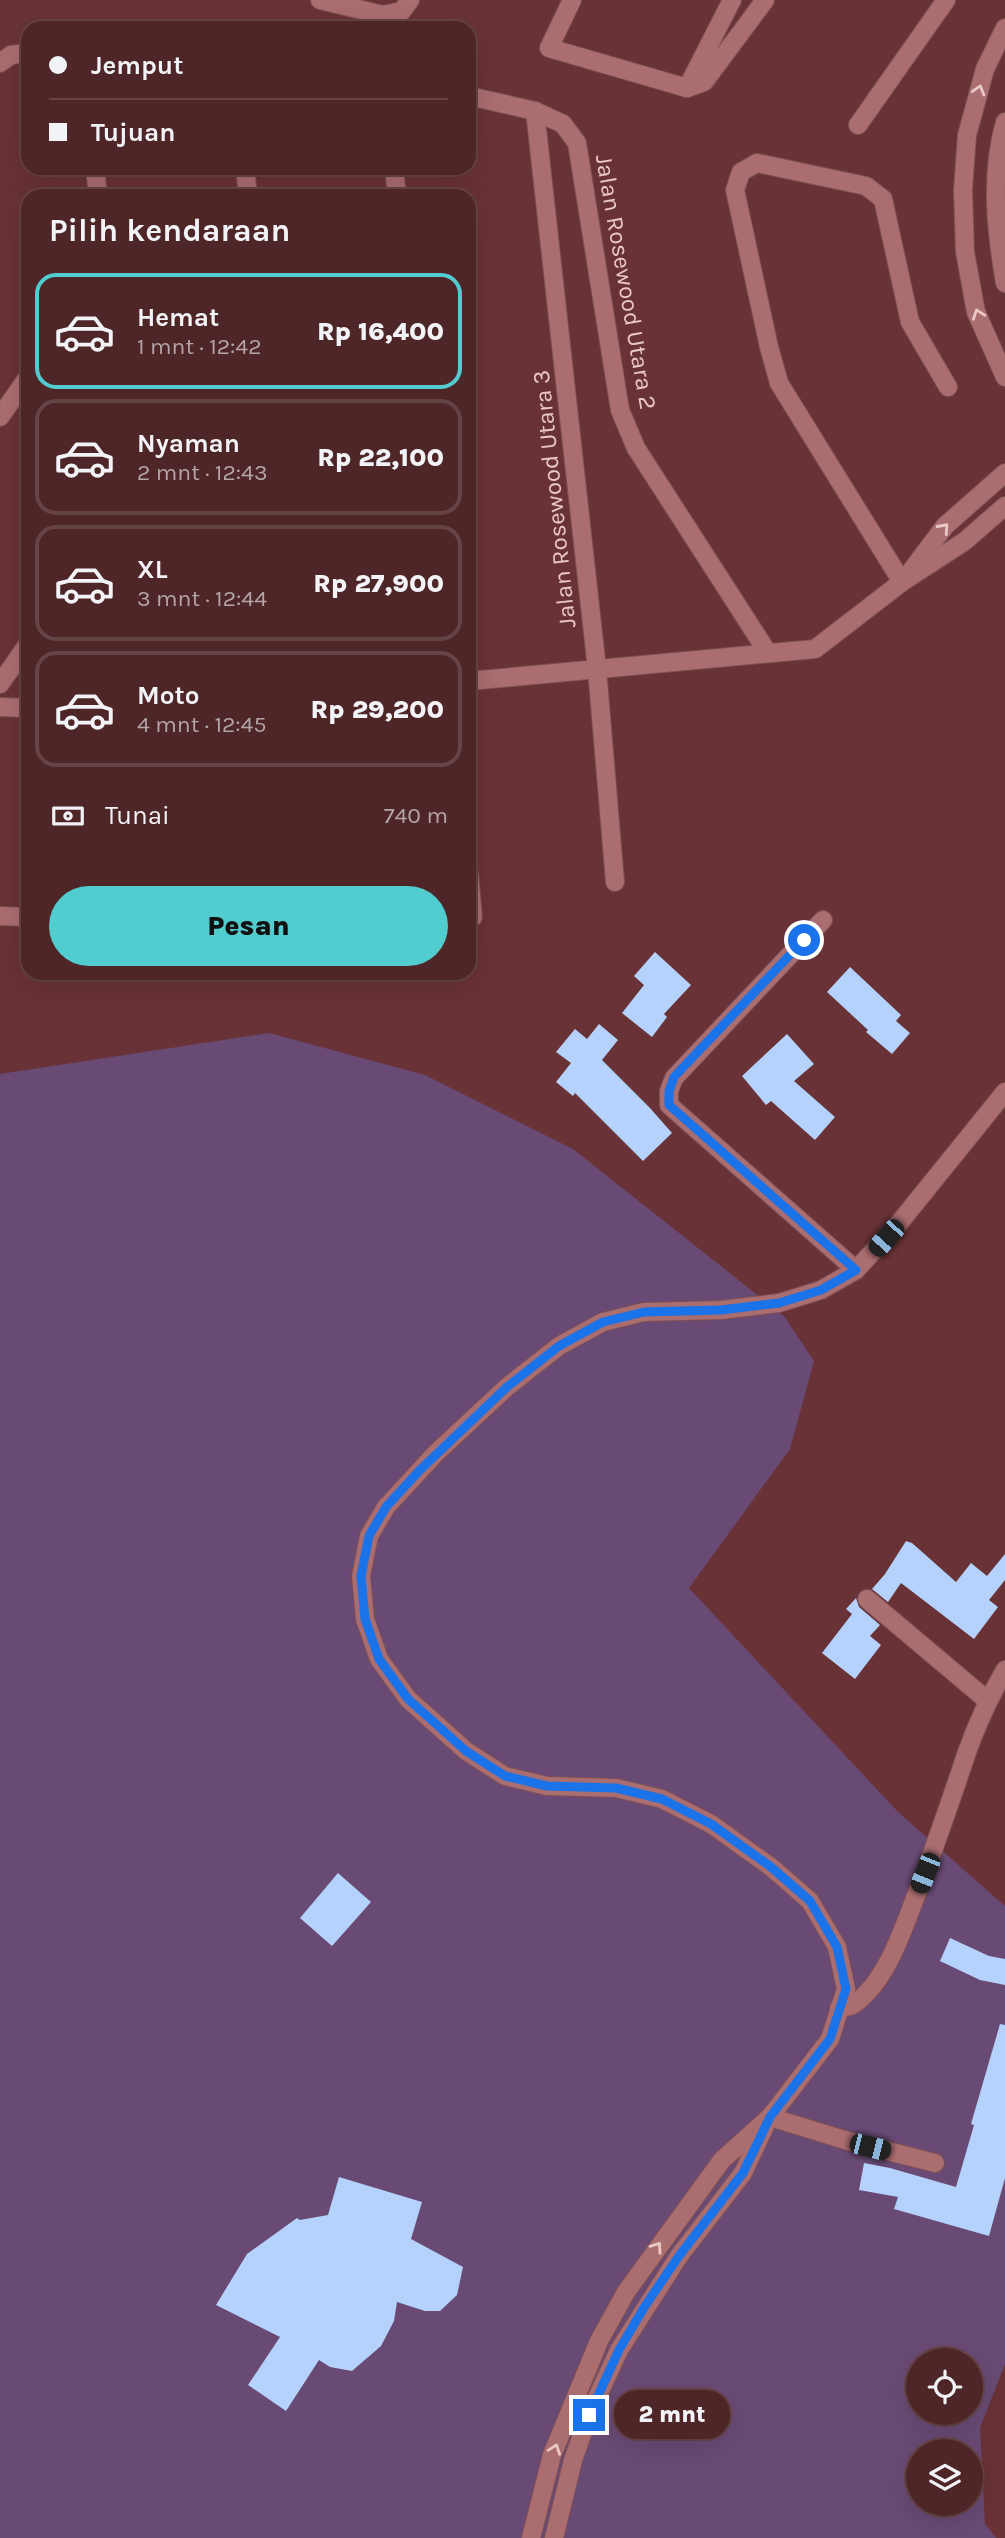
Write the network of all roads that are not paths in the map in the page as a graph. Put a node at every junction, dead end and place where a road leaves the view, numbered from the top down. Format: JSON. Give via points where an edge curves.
{"nodes":[{"id":1,"x":320,"y":0,"type":"edge"},
{"id":2,"x":572,"y":0,"type":"edge"},
{"id":3,"x":732,"y":0,"type":"edge"},
{"id":4,"x":765,"y":0,"type":"edge"},
{"id":5,"x":946,"y":0,"type":"edge"},
{"id":6,"x":406,"y":5,"type":"edge"},
{"id":7,"x":1005,"y":29,"type":"edge"},
{"id":8,"x":21,"y":54,"type":"edge"},
{"id":9,"x":0,"y":63,"type":"edge"},
{"id":10,"x":687,"y":88,"type":"junction"},
{"id":11,"x":476,"y":98,"type":"edge"},
{"id":12,"x":535,"y":111,"type":"junction"},
{"id":13,"x":1005,"y":122,"type":"edge"},
{"id":14,"x":858,"y":125,"type":"dead end"},
{"id":15,"x":1005,"y":283,"type":"edge"},
{"id":16,"x":1005,"y":377,"type":"edge"},
{"id":17,"x":21,"y":387,"type":"edge"},
{"id":18,"x":948,"y":387,"type":"dead end"},
{"id":19,"x":0,"y":417,"type":"edge"},
{"id":20,"x":1005,"y":473,"type":"edge"},
{"id":21,"x":1005,"y":506,"type":"edge"},
{"id":22,"x":902,"y":582,"type":"junction"},
{"id":23,"x":768,"y":653,"type":"junction"},
{"id":24,"x":21,"y":654,"type":"edge"},
{"id":25,"x":597,"y":669,"type":"junction"},
{"id":26,"x":476,"y":680,"type":"edge"},
{"id":27,"x":0,"y":684,"type":"edge"},
{"id":28,"x":0,"y":707,"type":"edge"},
{"id":29,"x":21,"y":708,"type":"edge"},
{"id":30,"x":615,"y":882,"type":"dead end"},
{"id":31,"x":0,"y":916,"type":"edge"},
{"id":32,"x":21,"y":917,"type":"edge"},
{"id":33,"x":823,"y":920,"type":"dead end"},
{"id":34,"x":1005,"y":1092,"type":"edge"},
{"id":35,"x":856,"y":1270,"type":"junction"},
{"id":36,"x":867,"y":1599,"type":"dead end"},
{"id":37,"x":1005,"y":1670,"type":"edge"},
{"id":38,"x":988,"y":1701,"type":"junction"},
{"id":39,"x":839,"y":2008,"type":"junction"},
{"id":40,"x":770,"y":2117,"type":"junction"},
{"id":41,"x":935,"y":2163,"type":"dead end"},
{"id":42,"x":544,"y":2482,"type":"junction"},
{"id":43,"x":565,"y":2488,"type":"junction"},
{"id":44,"x":531,"y":2538,"type":"edge"},
{"id":45,"x":554,"y":2538,"type":"edge"}],
"edges":[{"from":1,"to":6,"type":"street","via":[[383,15]]},
{"from":2,"to":10,"type":"street","via":[[549,48]]},
{"from":3,"to":10,"type":"street"},
{"from":4,"to":10,"type":"street","via":[[704,82]]},
{"from":5,"to":14,"type":"street"},
{"from":16,"to":7,"type":"street","one_way":true,"via":[[976,312],[965,252],[963,190],[967,135],[985,69]]},
{"from":8,"to":9,"type":"street"},
{"from":11,"to":12,"type":"street","name":"Jalan Rosewood Utara 2"},
{"from":12,"to":23,"type":"street","name":"Jalan Rosewood Utara 2","via":[[563,124],[577,143],[620,410],[636,448]]},
{"from":12,"to":25,"type":"street","name":"Jalan Rosewood Utara 3"},
{"from":13,"to":15,"type":"street","via":[[996,190]]},
{"from":17,"to":19,"type":"street"},
{"from":18,"to":22,"type":"street","via":[[910,323],[883,199],[866,186],[757,163],[741,173],[735,190],[779,383]]},
{"from":22,"to":20,"type":"street","one_way":true,"via":[[944,526]]},
{"from":21,"to":22,"type":"street","via":[[965,541]]},
{"from":22,"to":23,"type":"street","via":[[814,649]]},
{"from":23,"to":25,"type":"street"},
{"from":24,"to":27,"type":"street"},
{"from":25,"to":26,"type":"street"},
{"from":25,"to":30,"type":"street","name":"Jalan Rosewood Utara 3"},
{"from":28,"to":29,"type":"street"},
{"from":31,"to":32,"type":"street"},
{"from":33,"to":35,"type":"street","via":[[674,1077],[669,1105]]},
{"from":34,"to":35,"type":"street"},
{"from":35,"to":39,"type":"street","via":[[821,1290],[779,1303],[644,1312],[603,1322],[559,1346],[436,1453],[386,1507],[369,1536],[361,1576],[365,1619],[379,1659],[417,1708],[466,1751],[505,1776],[547,1786],[616,1788],[662,1799],[711,1824],[810,1901],[837,1947],[846,1989]]},
{"from":36,"to":38,"type":"street"},
{"from":37,"to":38,"type":"street"},
{"from":38,"to":39,"type":"street","via":[[895,1947],[860,1999]]},
{"from":39,"to":40,"type":"street","via":[[830,2039]]},
{"from":40,"to":41,"type":"street"},
{"from":42,"to":40,"type":"street","one_way":true,"via":[[599,2340],[626,2292],[722,2160]]},
{"from":40,"to":43,"type":"street","via":[[743,2173],[679,2256],[619,2350],[589,2415]]},
{"from":42,"to":43,"type":"street"},
{"from":42,"to":44,"type":"street"},
{"from":43,"to":45,"type":"street"}]}
